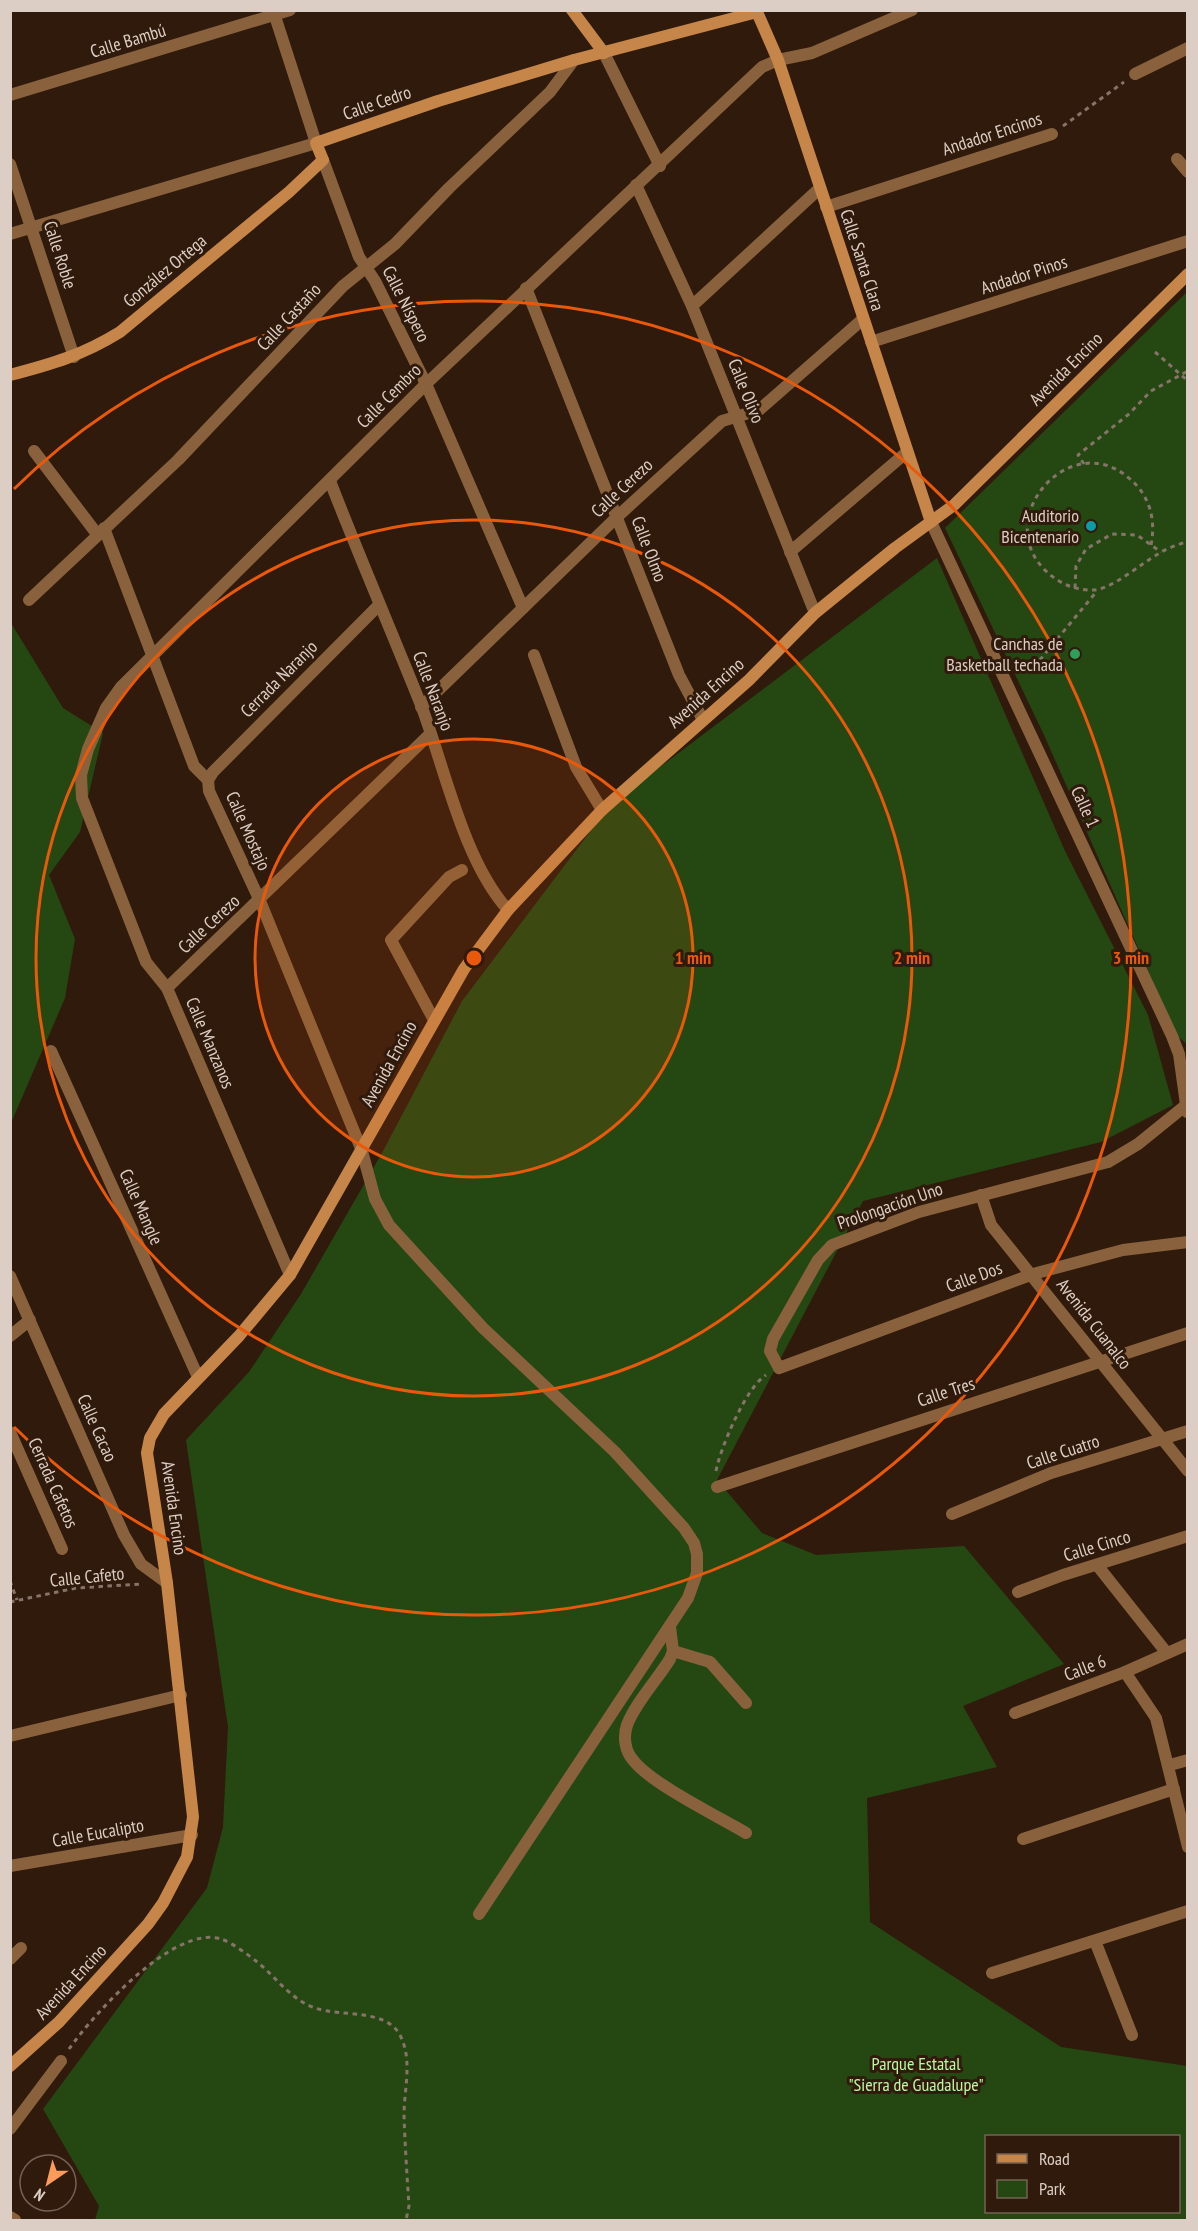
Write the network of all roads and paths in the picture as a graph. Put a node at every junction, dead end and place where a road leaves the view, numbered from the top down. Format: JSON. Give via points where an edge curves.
{"nodes":[{"id":1,"x":290,"y":10,"type":"edge"},
{"id":2,"x":572,"y":10,"type":"edge"},
{"id":3,"x":912,"y":10,"type":"edge"},
{"id":4,"x":756,"y":11,"type":"edge"},
{"id":5,"x":273,"y":13,"type":"edge"},
{"id":6,"x":1188,"y":48,"type":"edge"},
{"id":7,"x":604,"y":53,"type":"junction"},
{"id":8,"x":574,"y":60,"type":"junction"},
{"id":9,"x":778,"y":60,"type":"junction"},
{"id":10,"x":1135,"y":74,"type":"joint"},
{"id":11,"x":10,"y":95,"type":"edge"},
{"id":12,"x":1052,"y":134,"type":"joint"},
{"id":13,"x":316,"y":143,"type":"junction"},
{"id":14,"x":1177,"y":159,"type":"dead end"},
{"id":15,"x":323,"y":160,"type":"junction"},
{"id":16,"x":10,"y":164,"type":"edge"},
{"id":17,"x":660,"y":166,"type":"junction"},
{"id":18,"x":1188,"y":172,"type":"edge"},
{"id":19,"x":636,"y":185,"type":"junction"},
{"id":20,"x":820,"y":188,"type":"junction"},
{"id":21,"x":826,"y":207,"type":"junction"},
{"id":22,"x":32,"y":229,"type":"junction"},
{"id":23,"x":10,"y":234,"type":"edge"},
{"id":24,"x":1188,"y":241,"type":"edge"},
{"id":25,"x":366,"y":266,"type":"junction"},
{"id":26,"x":1188,"y":274,"type":"edge"},
{"id":27,"x":526,"y":288,"type":"junction"},
{"id":28,"x":692,"y":306,"type":"junction"},
{"id":29,"x":863,"y":319,"type":"junction"},
{"id":30,"x":871,"y":342,"type":"junction"},
{"id":31,"x":1155,"y":352,"type":"dead end"},
{"id":32,"x":74,"y":357,"type":"junction"},
{"id":33,"x":1188,"y":371,"type":"edge"},
{"id":34,"x":10,"y":375,"type":"edge"},
{"id":35,"x":1181,"y":375,"type":"junction"},
{"id":36,"x":1188,"y":381,"type":"edge"},
{"id":37,"x":426,"y":384,"type":"junction"},
{"id":38,"x":737,"y":416,"type":"junction"},
{"id":39,"x":34,"y":451,"type":"dead end"},
{"id":40,"x":908,"y":452,"type":"junction"},
{"id":41,"x":1084,"y":464,"type":"junction"},
{"id":42,"x":330,"y":481,"type":"junction"},
{"id":43,"x":618,"y":516,"type":"junction"},
{"id":44,"x":931,"y":522,"type":"junction"},
{"id":45,"x":101,"y":531,"type":"junction"},
{"id":46,"x":1188,"y":541,"type":"edge"},
{"id":47,"x":1151,"y":545,"type":"junction"},
{"id":48,"x":790,"y":552,"type":"junction"},
{"id":49,"x":1161,"y":552,"type":"junction"},
{"id":50,"x":1075,"y":588,"type":"junction"},
{"id":51,"x":1098,"y":590,"type":"junction"},
{"id":52,"x":29,"y":600,"type":"dead end"},
{"id":53,"x":379,"y":605,"type":"junction"},
{"id":54,"x":523,"y":608,"type":"junction"},
{"id":55,"x":815,"y":614,"type":"junction"},
{"id":56,"x":152,"y":654,"type":"junction"},
{"id":57,"x":534,"y":655,"type":"dead end"},
{"id":58,"x":1034,"y":667,"type":"dead end"},
{"id":59,"x":421,"y":707,"type":"junction"},
{"id":60,"x":703,"y":720,"type":"junction"},
{"id":61,"x":97,"y":726,"type":"joint"},
{"id":62,"x":430,"y":734,"type":"junction"},
{"id":63,"x":208,"y":780,"type":"junction"},
{"id":64,"x":602,"y":810,"type":"junction"},
{"id":65,"x":462,"y":870,"type":"dead end"},
{"id":66,"x":260,"y":901,"type":"junction"},
{"id":67,"x":508,"y":910,"type":"junction"},
{"id":68,"x":167,"y":988,"type":"junction"},
{"id":69,"x":434,"y":1020,"type":"junction"},
{"id":70,"x":51,"y":1052,"type":"dead end"},
{"id":71,"x":1186,"y":1110,"type":"edge"},
{"id":72,"x":362,"y":1151,"type":"junction"},
{"id":73,"x":981,"y":1195,"type":"junction"},
{"id":74,"x":1188,"y":1242,"type":"edge"},
{"id":75,"x":1033,"y":1274,"type":"junction"},
{"id":76,"x":290,"y":1275,"type":"junction"},
{"id":77,"x":10,"y":1276,"type":"edge"},
{"id":78,"x":30,"y":1320,"type":"junction"},
{"id":79,"x":1188,"y":1333,"type":"edge"},
{"id":80,"x":10,"y":1336,"type":"edge"},
{"id":81,"x":1098,"y":1361,"type":"junction"},
{"id":82,"x":779,"y":1368,"type":"junction"},
{"id":83,"x":198,"y":1377,"type":"junction"},
{"id":84,"x":1188,"y":1431,"type":"edge"},
{"id":85,"x":10,"y":1432,"type":"edge"},
{"id":86,"x":1162,"y":1437,"type":"junction"},
{"id":87,"x":1188,"y":1471,"type":"edge"},
{"id":88,"x":717,"y":1487,"type":"joint"},
{"id":89,"x":952,"y":1514,"type":"dead end"},
{"id":90,"x":1188,"y":1536,"type":"edge"},
{"id":91,"x":62,"y":1549,"type":"dead end"},
{"id":92,"x":1097,"y":1565,"type":"junction"},
{"id":93,"x":10,"y":1581,"type":"edge"},
{"id":94,"x":166,"y":1583,"type":"junction"},
{"id":95,"x":1018,"y":1592,"type":"dead end"},
{"id":96,"x":17,"y":1600,"type":"junction"},
{"id":97,"x":10,"y":1602,"type":"edge"},
{"id":98,"x":670,"y":1627,"type":"junction"},
{"id":99,"x":1188,"y":1644,"type":"edge"},
{"id":100,"x":672,"y":1651,"type":"junction"},
{"id":101,"x":1166,"y":1652,"type":"junction"},
{"id":102,"x":1125,"y":1672,"type":"junction"},
{"id":103,"x":181,"y":1695,"type":"junction"},
{"id":104,"x":746,"y":1703,"type":"dead end"},
{"id":105,"x":1015,"y":1713,"type":"dead end"},
{"id":106,"x":10,"y":1736,"type":"edge"},
{"id":107,"x":1188,"y":1761,"type":"edge"},
{"id":108,"x":1170,"y":1765,"type":"junction"},
{"id":109,"x":1174,"y":1789,"type":"junction"},
{"id":110,"x":746,"y":1833,"type":"dead end"},
{"id":111,"x":192,"y":1835,"type":"junction"},
{"id":112,"x":1023,"y":1839,"type":"dead end"},
{"id":113,"x":1188,"y":1847,"type":"edge"},
{"id":114,"x":10,"y":1866,"type":"edge"},
{"id":115,"x":1188,"y":1911,"type":"edge"},
{"id":116,"x":478,"y":1914,"type":"dead end"},
{"id":117,"x":1095,"y":1941,"type":"junction"},
{"id":118,"x":21,"y":1948,"type":"dead end"},
{"id":119,"x":10,"y":1959,"type":"edge"},
{"id":120,"x":992,"y":1972,"type":"dead end"},
{"id":121,"x":1132,"y":2035,"type":"dead end"},
{"id":122,"x":62,"y":2061,"type":"joint"},
{"id":123,"x":10,"y":2066,"type":"edge"},
{"id":124,"x":10,"y":2129,"type":"edge"},
{"id":125,"x":11,"y":2217,"type":"edge"},
{"id":126,"x":15,"y":2220,"type":"edge"},
{"id":127,"x":406,"y":2220,"type":"edge"}],
"edges":[{"from":1,"to":5,"type":"street","name":"Calle Bambú"},
{"from":2,"to":7,"type":"main road"},
{"from":3,"to":9,"type":"street","via":[[812,53]]},
{"from":4,"to":7,"type":"main road","name":"Calle Cedro"},
{"from":4,"to":9,"type":"main road","name":"Calle Santa Clara"},
{"from":5,"to":11,"type":"street","name":"Calle Bambú"},
{"from":5,"to":13,"type":"street","name":"Calle Níspero"},
{"from":6,"to":10,"type":"street"},
{"from":7,"to":8,"type":"main road","name":"Calle Cedro"},
{"from":7,"to":17,"type":"street"},
{"from":8,"to":13,"type":"main road","name":"Calle Cedro"},
{"from":8,"to":25,"type":"street","name":"Calle Castaño","via":[[550,92],[395,244]]},
{"from":9,"to":17,"type":"street","name":"Calle Cembro","via":[[762,67]]},
{"from":9,"to":20,"type":"main road","name":"Calle Santa Clara"},
{"from":10,"to":12,"type":"path","name":"Andador Encinos"},
{"from":12,"to":21,"type":"street","name":"Andador Encinos"},
{"from":13,"to":15,"type":"main road","name":"Calle Níspero"},
{"from":13,"to":22,"type":"street","name":"Calle Cedro"},
{"from":14,"to":18,"type":"street"},
{"from":15,"to":25,"type":"street","name":"Calle Níspero","via":[[352,241]]},
{"from":15,"to":32,"type":"main road","name":"González Ortega","via":[[120,332]]},
{"from":16,"to":22,"type":"street","name":"Calle Roble"},
{"from":17,"to":19,"type":"street","name":"Calle Cembro"},
{"from":19,"to":27,"type":"street","name":"Calle Cembro"},
{"from":19,"to":28,"type":"street","name":"Calle Olivo"},
{"from":20,"to":21,"type":"main road","name":"Calle Santa Clara"},
{"from":20,"to":28,"type":"street"},
{"from":21,"to":29,"type":"main road","name":"Calle Santa Clara"},
{"from":22,"to":23,"type":"street","name":"Calle Cedro"},
{"from":22,"to":32,"type":"street","name":"Calle Roble"},
{"from":24,"to":30,"type":"street","name":"Andador Pinos"},
{"from":25,"to":37,"type":"street","name":"Calle Níspero"},
{"from":25,"to":45,"type":"street","name":"Calle Castaño","via":[[178,460]]},
{"from":26,"to":44,"type":"main road","name":"Avenida Encino","via":[[954,505]]},
{"from":27,"to":37,"type":"street","name":"Calle Cembro"},
{"from":27,"to":43,"type":"street","name":"Calle Olmo"},
{"from":28,"to":38,"type":"street","name":"Calle Olivo"},
{"from":29,"to":30,"type":"main road","name":"Calle Santa Clara"},
{"from":29,"to":38,"type":"street","name":"Calle Cerezo","via":[[759,410]]},
{"from":30,"to":40,"type":"main road","name":"Calle Santa Clara"},
{"from":31,"to":35,"type":"path"},
{"from":32,"to":34,"type":"main road","name":"González Ortega"},
{"from":33,"to":35,"type":"path"},
{"from":35,"to":36,"type":"path"},
{"from":35,"to":41,"type":"path","via":[[1151,391],[1078,455]]},
{"from":37,"to":42,"type":"street","name":"Calle Cembro"},
{"from":37,"to":54,"type":"street","name":"Calle Níspero"},
{"from":38,"to":43,"type":"street","name":"Calle Cerezo","via":[[722,421]]},
{"from":38,"to":48,"type":"street","name":"Calle Olivo"},
{"from":39,"to":45,"type":"street","name":"Calle Mostajo"},
{"from":40,"to":44,"type":"main road","name":"Calle Santa Clara"},
{"from":40,"to":48,"type":"street"},
{"from":41,"to":47,"type":"path","via":[[1113,468],[1136,484],[1152,513]]},
{"from":41,"to":50,"type":"path","via":[[1049,479],[1030,506],[1027,522],[1028,537],[1039,563],[1060,582]]},
{"from":42,"to":53,"type":"street","name":"Calle Naranjo"},
{"from":42,"to":56,"type":"street","name":"Calle Cembro"},
{"from":43,"to":54,"type":"street","name":"Calle Cerezo"},
{"from":43,"to":60,"type":"street","name":"Calle Olmo","via":[[679,675]]},
{"from":44,"to":55,"type":"main road","name":"Avenida Encino"},
{"from":44,"to":71,"type":"street","name":"Calle 1","via":[[1172,1035],[1179,1054]]},
{"from":45,"to":52,"type":"street","name":"Calle Castaño"},
{"from":45,"to":56,"type":"street","name":"Calle Mostajo"},
{"from":46,"to":49,"type":"path"},
{"from":47,"to":49,"type":"path"},
{"from":47,"to":50,"type":"path","via":[[1137,536],[1112,534],[1086,549],[1076,566]]},
{"from":48,"to":55,"type":"street","name":"Calle Olivo"},
{"from":49,"to":51,"type":"path"},
{"from":50,"to":51,"type":"path"},
{"from":51,"to":58,"type":"path"},
{"from":53,"to":59,"type":"street","name":"Calle Naranjo"},
{"from":53,"to":63,"type":"street","name":"Cerrada Naranjo"},
{"from":54,"to":59,"type":"street","name":"Calle Cerezo"},
{"from":55,"to":60,"type":"main road","name":"Avenida Encino"},
{"from":56,"to":61,"type":"street","name":"Calle Cembro","via":[[121,687]]},
{"from":56,"to":63,"type":"street","name":"Calle Mostajo","via":[[194,766]]},
{"from":57,"to":64,"type":"street","via":[[576,767]]},
{"from":59,"to":62,"type":"street","name":"Calle Naranjo"},
{"from":60,"to":64,"type":"main road","name":"Avenida Encino"},
{"from":61,"to":68,"type":"street","name":"Calle Manzanos","via":[[81,788],[146,962]]},
{"from":62,"to":66,"type":"street","name":"Calle Cerezo"},
{"from":62,"to":67,"type":"street","name":"Calle Naranjo","via":[[482,873]]},
{"from":63,"to":66,"type":"street","name":"Calle Mostajo","via":[[209,791]]},
{"from":64,"to":67,"type":"main road","name":"Avenida Encino"},
{"from":65,"to":69,"type":"street","via":[[448,877],[391,940]]},
{"from":66,"to":68,"type":"street","name":"Calle Cerezo"},
{"from":66,"to":72,"type":"street","name":"Calle Mostajo"},
{"from":67,"to":69,"type":"main road","name":"Avenida Encino","via":[[464,969]]},
{"from":68,"to":76,"type":"street","name":"Calle Manzanos"},
{"from":69,"to":72,"type":"main road","name":"Avenida Encino"},
{"from":70,"to":83,"type":"street","name":"Calle Mangle"},
{"from":71,"to":73,"type":"street","name":"Prolongación Uno","via":[[1108,1162]]},
{"from":72,"to":76,"type":"main road","name":"Avenida Encino"},
{"from":72,"to":98,"type":"street","name":"Calle Mostajo","via":[[375,1199],[403,1243],[508,1353],[615,1452],[694,1543],[697,1573],[688,1598]]},
{"from":73,"to":75,"type":"street","name":"Avenida Cuanalco","via":[[991,1225]]},
{"from":73,"to":82,"type":"street","name":"Prolongación Uno","via":[[918,1212],[824,1251],[771,1344],[770,1351]]},
{"from":74,"to":75,"type":"street","name":"Calle Dos","via":[[1123,1250]]},
{"from":75,"to":81,"type":"street","name":"Avenida Cuanalco"},
{"from":75,"to":82,"type":"street","name":"Calle Dos"},
{"from":76,"to":83,"type":"main road","name":"Avenida Encino"},
{"from":77,"to":78,"type":"street","name":"Calle Cacao"},
{"from":78,"to":80,"type":"street"},
{"from":78,"to":94,"type":"street","name":"Calle Cacao","via":[[124,1535],[141,1564]]},
{"from":79,"to":81,"type":"street","name":"Calle Tres"},
{"from":81,"to":86,"type":"street","name":"Avenida Cuanalco"},
{"from":81,"to":88,"type":"street","name":"Calle Tres"},
{"from":82,"to":88,"type":"path","via":[[761,1378],[753,1388],[719,1454],[714,1484]]},
{"from":83,"to":94,"type":"main road","name":"Avenida Encino","via":[[160,1419],[147,1453]]},
{"from":84,"to":86,"type":"street","name":"Calle Cuatro"},
{"from":85,"to":91,"type":"street","name":"Cerrada Cafetos"},
{"from":86,"to":87,"type":"street","name":"Avenida Cuanalco"},
{"from":86,"to":89,"type":"street","name":"Calle Cuatro","via":[[1051,1473]]},
{"from":90,"to":92,"type":"street","name":"Calle Cinco"},
{"from":92,"to":95,"type":"street","name":"Calle Cinco"},
{"from":92,"to":101,"type":"street"},
{"from":93,"to":96,"type":"path"},
{"from":94,"to":96,"type":"path","name":"Calle Cafeto","via":[[76,1588]]},
{"from":94,"to":103,"type":"main road","name":"Avenida Encino"},
{"from":96,"to":97,"type":"path","name":"Calle Cafeto"},
{"from":98,"to":100,"type":"street"},
{"from":98,"to":116,"type":"street","name":"Calle Mostajo"},
{"from":99,"to":101,"type":"street","name":"Calle 6"},
{"from":100,"to":104,"type":"street","via":[[710,1662]]},
{"from":100,"to":110,"type":"street","via":[[628,1724],[627,1750],[646,1774]]},
{"from":101,"to":102,"type":"street","name":"Calle 6"},
{"from":102,"to":105,"type":"street","name":"Calle 6"},
{"from":102,"to":108,"type":"street","via":[[1156,1718]]},
{"from":103,"to":106,"type":"street"},
{"from":103,"to":111,"type":"main road","name":"Avenida Encino"},
{"from":107,"to":108,"type":"street"},
{"from":108,"to":109,"type":"street"},
{"from":109,"to":112,"type":"street"},
{"from":109,"to":113,"type":"street"},
{"from":111,"to":114,"type":"street","name":"Calle Eucalipto"},
{"from":111,"to":123,"type":"main road","name":"Avenida Encino","via":[[178,1878],[148,1924],[67,2014]]},
{"from":115,"to":117,"type":"street"},
{"from":117,"to":120,"type":"street"},
{"from":117,"to":121,"type":"street"},
{"from":118,"to":119,"type":"street"},
{"from":122,"to":124,"type":"street"},
{"from":122,"to":127,"type":"path","via":[[82,2030],[121,1986],[148,1965],[178,1947],[203,1939],[220,1939],[255,1960],[300,2001],[316,2009],[383,2021],[398,2031],[408,2084],[404,2112],[409,2206]]},
{"from":125,"to":126,"type":"street"}]}
